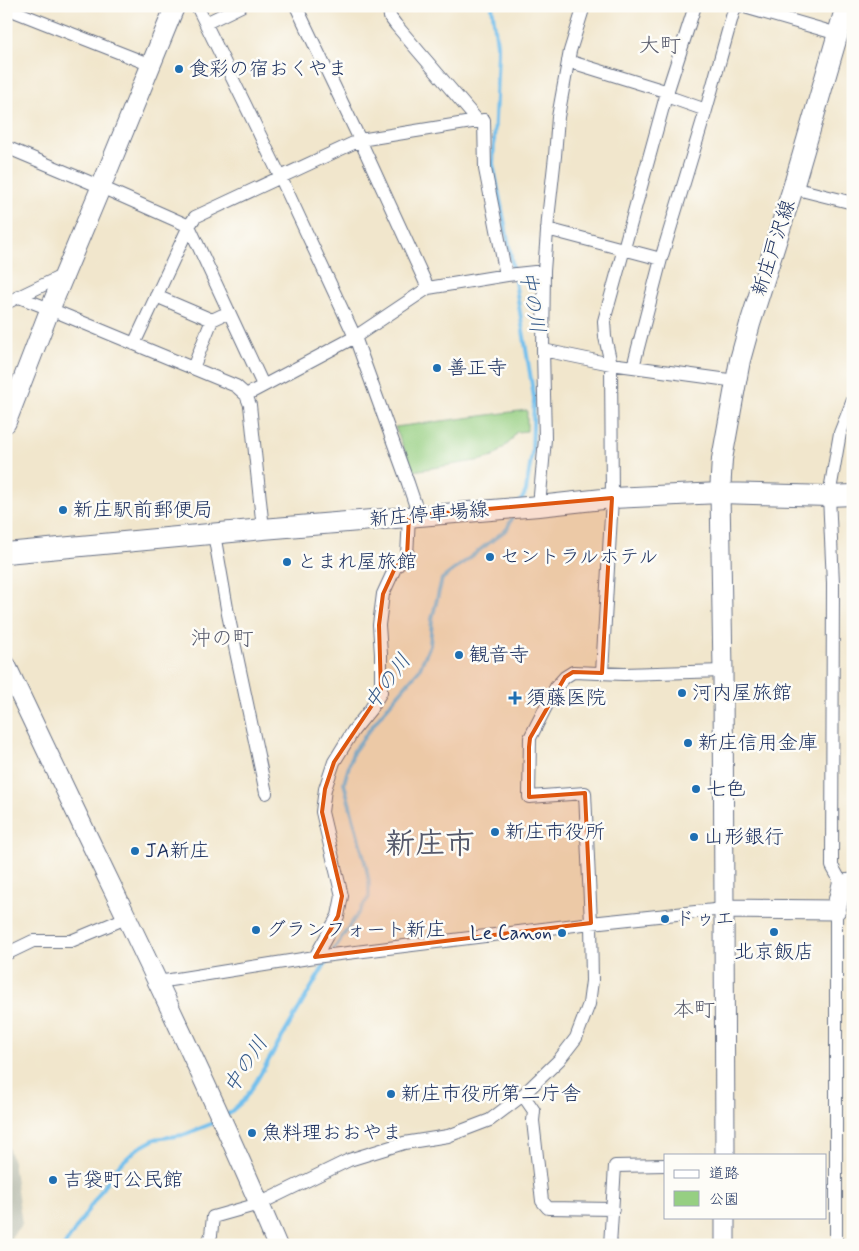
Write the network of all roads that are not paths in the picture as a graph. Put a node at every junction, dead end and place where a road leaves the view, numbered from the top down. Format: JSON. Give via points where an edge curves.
{"nodes":[{"id":1,"x":175,"y":6,"type":"edge"},
{"id":2,"x":197,"y":6,"type":"edge"},
{"id":3,"x":241,"y":6,"type":"edge"},
{"id":4,"x":296,"y":6,"type":"edge"},
{"id":5,"x":389,"y":6,"type":"edge"},
{"id":6,"x":584,"y":6,"type":"edge"},
{"id":7,"x":694,"y":6,"type":"edge"},
{"id":8,"x":735,"y":6,"type":"edge"},
{"id":9,"x":741,"y":6,"type":"edge"},
{"id":10,"x":846,"y":6,"type":"edge"},
{"id":11,"x":6,"y":8,"type":"edge"},
{"id":12,"x":206,"y":23,"type":"junction"},
{"id":13,"x":838,"y":34,"type":"junction"},
{"id":14,"x":568,"y":61,"type":"junction"},
{"id":15,"x":151,"y":65,"type":"junction"},
{"id":16,"x":667,"y":94,"type":"junction"},
{"id":17,"x":706,"y":110,"type":"junction"},
{"id":18,"x":478,"y":121,"type":"junction"},
{"id":19,"x":360,"y":140,"type":"junction"},
{"id":20,"x":6,"y":148,"type":"edge"},
{"id":21,"x":280,"y":176,"type":"junction"},
{"id":22,"x":102,"y":187,"type":"junction"},
{"id":23,"x":793,"y":188,"type":"junction"},
{"id":24,"x":853,"y":203,"type":"edge"},
{"id":25,"x":189,"y":226,"type":"junction"},
{"id":26,"x":547,"y":229,"type":"junction"},
{"id":27,"x":624,"y":250,"type":"junction"},
{"id":28,"x":661,"y":259,"type":"junction"},
{"id":29,"x":544,"y":271,"type":"junction"},
{"id":30,"x":64,"y":275,"type":"junction"},
{"id":31,"x":507,"y":275,"type":"junction"},
{"id":32,"x":428,"y":288,"type":"junction"},
{"id":33,"x":156,"y":296,"type":"junction"},
{"id":34,"x":19,"y":297,"type":"junction"},
{"id":35,"x":6,"y":303,"type":"edge"},
{"id":36,"x":50,"y":308,"type":"junction"},
{"id":37,"x":229,"y":312,"type":"junction"},
{"id":38,"x":212,"y":320,"type":"junction"},
{"id":39,"x":355,"y":337,"type":"junction"},
{"id":40,"x":134,"y":344,"type":"junction"},
{"id":41,"x":543,"y":350,"type":"junction"},
{"id":42,"x":611,"y":364,"type":"junction"},
{"id":43,"x":633,"y":367,"type":"junction"},
{"id":44,"x":193,"y":368,"type":"junction"},
{"id":45,"x":736,"y":381,"type":"junction"},
{"id":46,"x":263,"y":385,"type":"junction"},
{"id":47,"x":246,"y":394,"type":"junction"},
{"id":48,"x":853,"y":400,"type":"edge"},
{"id":49,"x":6,"y":423,"type":"edge"},
{"id":50,"x":720,"y":493,"type":"junction"},
{"id":51,"x":853,"y":495,"type":"edge"},
{"id":52,"x":829,"y":496,"type":"junction"},
{"id":53,"x":612,"y":498,"type":"junction"},
{"id":54,"x":525,"y":507,"type":"junction"},
{"id":55,"x":414,"y":516,"type":"junction"},
{"id":56,"x":264,"y":529,"type":"junction"},
{"id":57,"x":214,"y":534,"type":"junction"},
{"id":58,"x":6,"y":553,"type":"edge"},
{"id":59,"x":6,"y":665,"type":"edge"},
{"id":60,"x":723,"y":672,"type":"junction"},
{"id":61,"x":602,"y":673,"type":"junction"},
{"id":62,"x":266,"y":793,"type":"dead end"},
{"id":63,"x":847,"y":884,"type":"edge"},
{"id":64,"x":724,"y":909,"type":"junction"},
{"id":65,"x":836,"y":910,"type":"junction"},
{"id":66,"x":126,"y":918,"type":"junction"},
{"id":67,"x":591,"y":923,"type":"junction"},
{"id":68,"x":6,"y":954,"type":"edge"},
{"id":69,"x":318,"y":957,"type":"junction"},
{"id":70,"x":158,"y":982,"type":"junction"},
{"id":71,"x":523,"y":1096,"type":"junction"},
{"id":72,"x":725,"y":1154,"type":"edge"},
{"id":73,"x":664,"y":1165,"type":"edge"},
{"id":74,"x":260,"y":1204,"type":"junction"},
{"id":75,"x":613,"y":1209,"type":"junction"},
{"id":76,"x":725,"y":1218,"type":"edge"},
{"id":77,"x":208,"y":1245,"type":"edge"},
{"id":78,"x":277,"y":1245,"type":"edge"},
{"id":79,"x":610,"y":1245,"type":"edge"},
{"id":80,"x":718,"y":1245,"type":"edge"},
{"id":81,"x":726,"y":1245,"type":"edge"},
{"id":82,"x":836,"y":1245,"type":"edge"}],
"edges":[{"from":1,"to":15,"type":"street"},
{"from":2,"to":12,"type":"street"},
{"from":3,"to":12,"type":"street"},
{"from":4,"to":19,"type":"street"},
{"from":5,"to":18,"type":"street","via":[[390,17],[396,25]]},
{"from":6,"to":14,"type":"street"},
{"from":7,"to":16,"type":"street"},
{"from":8,"to":17,"type":"street"},
{"from":9,"to":13,"type":"street"},
{"from":10,"to":13,"type":"main road","name":"新庄戸沢線"},
{"from":11,"to":15,"type":"street"},
{"from":12,"to":21,"type":"street"},
{"from":13,"to":23,"type":"main road","name":"新庄戸沢線"},
{"from":14,"to":16,"type":"street"},
{"from":14,"to":26,"type":"street","via":[[558,117]]},
{"from":15,"to":22,"type":"street"},
{"from":16,"to":17,"type":"street"},
{"from":16,"to":27,"type":"street"},
{"from":17,"to":28,"type":"street"},
{"from":18,"to":19,"type":"street"},
{"from":18,"to":31,"type":"street","via":[[484,120],[485,168]]},
{"from":19,"to":21,"type":"street"},
{"from":19,"to":32,"type":"street"},
{"from":20,"to":22,"type":"street"},
{"from":21,"to":25,"type":"street","via":[[195,217]]},
{"from":21,"to":39,"type":"street"},
{"from":22,"to":25,"type":"street"},
{"from":22,"to":30,"type":"street"},
{"from":23,"to":24,"type":"street"},
{"from":23,"to":45,"type":"main road","name":"新庄戸沢線","via":[[750,324]]},
{"from":25,"to":33,"type":"street"},
{"from":25,"to":37,"type":"street"},
{"from":26,"to":27,"type":"street"},
{"from":26,"to":29,"type":"street"},
{"from":27,"to":28,"type":"street"},
{"from":27,"to":42,"type":"street","via":[[604,321]]},
{"from":28,"to":43,"type":"street"},
{"from":29,"to":31,"type":"street"},
{"from":29,"to":41,"type":"street"},
{"from":30,"to":34,"type":"street"},
{"from":30,"to":36,"type":"street"},
{"from":31,"to":32,"type":"street"},
{"from":32,"to":39,"type":"street"},
{"from":33,"to":38,"type":"street"},
{"from":33,"to":40,"type":"street"},
{"from":34,"to":35,"type":"street"},
{"from":34,"to":36,"type":"street"},
{"from":36,"to":40,"type":"street"},
{"from":36,"to":49,"type":"street"},
{"from":37,"to":38,"type":"street"},
{"from":37,"to":46,"type":"street"},
{"from":38,"to":44,"type":"street"},
{"from":39,"to":46,"type":"street"},
{"from":39,"to":55,"type":"street","via":[[408,483]]},
{"from":40,"to":44,"type":"street"},
{"from":41,"to":42,"type":"street"},
{"from":41,"to":54,"type":"street","via":[[545,439]]},
{"from":42,"to":43,"type":"street"},
{"from":42,"to":53,"type":"street"},
{"from":43,"to":45,"type":"street"},
{"from":44,"to":47,"type":"street","via":[[236,386]]},
{"from":45,"to":50,"type":"main road","name":"新庄戸沢線","via":[[722,459]]},
{"from":46,"to":47,"type":"street"},
{"from":47,"to":56,"type":"street","via":[[250,405]]},
{"from":48,"to":52,"type":"street","via":[[840,432]]},
{"from":50,"to":52,"type":"main road","name":"新庄停車場線"},
{"from":50,"to":53,"type":"main road","name":"新庄停車場線"},
{"from":50,"to":60,"type":"street"},
{"from":51,"to":52,"type":"main road","name":"新庄停車場線"},
{"from":52,"to":63,"type":"street","via":[[833,583],[832,866]]},
{"from":53,"to":54,"type":"main road","name":"新庄停車場線"},
{"from":53,"to":61,"type":"street"},
{"from":54,"to":55,"type":"main road","name":"新庄停車場線"},
{"from":55,"to":56,"type":"main road","name":"新庄停車場線"},
{"from":55,"to":69,"type":"street","via":[[407,556],[395,568],[383,594],[379,625],[381,692],[334,762],[324,789],[322,812],[342,896],[338,916]]},
{"from":56,"to":57,"type":"main road","name":"新庄停車場線"},
{"from":57,"to":58,"type":"main road","name":"新庄停車場線"},
{"from":57,"to":62,"type":"street"},
{"from":59,"to":66,"type":"street"},
{"from":60,"to":61,"type":"street"},
{"from":60,"to":64,"type":"street"},
{"from":61,"to":67,"type":"street","via":[[573,672],[565,677],[556,687],[530,738],[529,747],[529,797],[585,793]]},
{"from":63,"to":65,"type":"street"},
{"from":64,"to":65,"type":"street"},
{"from":64,"to":67,"type":"street"},
{"from":64,"to":72,"type":"street"},
{"from":65,"to":82,"type":"street"},
{"from":66,"to":68,"type":"street","via":[[71,941],[34,941]]},
{"from":66,"to":70,"type":"street"},
{"from":67,"to":69,"type":"street"},
{"from":67,"to":71,"type":"street","via":[[592,981],[589,1004],[576,1038]]},
{"from":69,"to":70,"type":"street"},
{"from":70,"to":74,"type":"street"},
{"from":71,"to":74,"type":"street","via":[[490,1120],[448,1136],[404,1143],[349,1160]]},
{"from":71,"to":75,"type":"street","via":[[534,1111],[542,1201],[548,1208]]},
{"from":73,"to":75,"type":"street","via":[[615,1166]]},
{"from":74,"to":77,"type":"street","via":[[213,1218]]},
{"from":74,"to":78,"type":"street"},
{"from":75,"to":79,"type":"street"},
{"from":76,"to":81,"type":"street"},
{"from":80,"to":81,"type":"street"}]}
